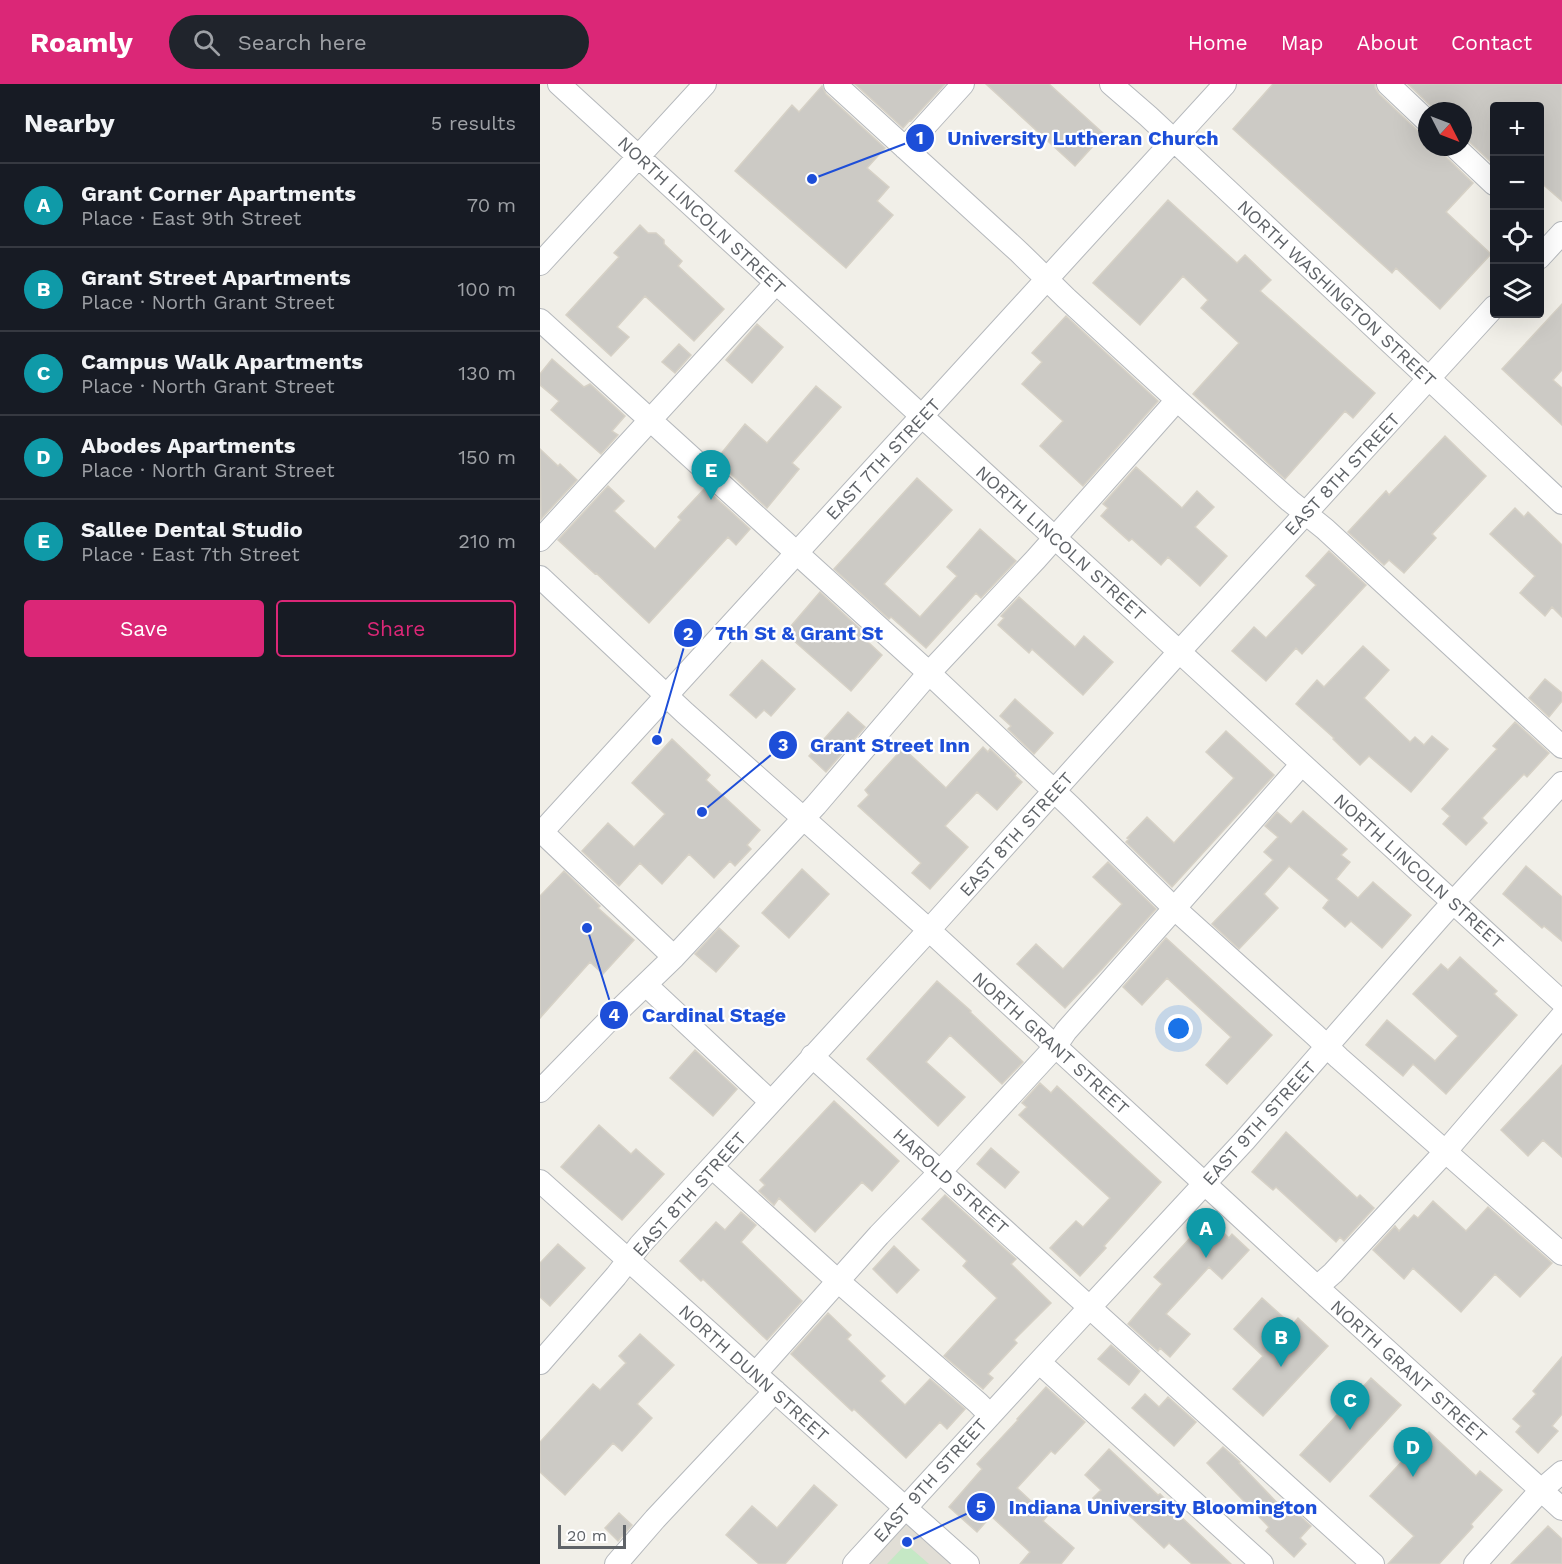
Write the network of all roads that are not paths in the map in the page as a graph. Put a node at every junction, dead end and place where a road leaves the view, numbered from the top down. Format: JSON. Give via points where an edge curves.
{"nodes":[{"id":1,"x":559,"y":84,"type":"edge"},
{"id":2,"x":705,"y":84,"type":"edge"},
{"id":3,"x":835,"y":84,"type":"edge"},
{"id":4,"x":963,"y":84,"type":"edge"},
{"id":5,"x":1111,"y":84,"type":"edge"},
{"id":6,"x":1225,"y":84,"type":"edge"},
{"id":7,"x":1388,"y":84,"type":"edge"},
{"id":8,"x":1418,"y":112,"type":"edge"},
{"id":9,"x":1174,"y":141,"type":"junction"},
{"id":10,"x":904,"y":148,"type":"junction"},
{"id":11,"x":1464,"y":156,"type":"edge"},
{"id":12,"x":638,"y":157,"type":"junction"},
{"id":13,"x":1490,"y":180,"type":"edge"},
{"id":14,"x":1555,"y":237,"type":"edge"},
{"id":15,"x":1544,"y":251,"type":"edge"},
{"id":16,"x":540,"y":264,"type":"edge"},
{"id":17,"x":1047,"y":279,"type":"junction"},
{"id":18,"x":776,"y":283,"type":"junction"},
{"id":19,"x":1490,"y":311,"type":"edge"},
{"id":20,"x":540,"y":320,"type":"edge"},
{"id":21,"x":1429,"y":378,"type":"junction"},
{"id":22,"x":1177,"y":400,"type":"junction"},
{"id":23,"x":922,"y":416,"type":"junction"},
{"id":24,"x":650,"y":420,"type":"junction"},
{"id":25,"x":1562,"y":503,"type":"edge"},
{"id":26,"x":1305,"y":514,"type":"junction"},
{"id":27,"x":1054,"y":537,"type":"junction"},
{"id":28,"x":540,"y":540,"type":"edge"},
{"id":29,"x":796,"y":552,"type":"junction"},
{"id":30,"x":540,"y":577,"type":"edge"},
{"id":31,"x":1179,"y":652,"type":"junction"},
{"id":32,"x":928,"y":673,"type":"junction"},
{"id":33,"x":667,"y":696,"type":"junction"},
{"id":34,"x":1562,"y":747,"type":"edge"},
{"id":35,"x":1302,"y":764,"type":"junction"},
{"id":36,"x":1562,"y":783,"type":"edge"},
{"id":37,"x":1053,"y":792,"type":"junction"},
{"id":38,"x":804,"y":819,"type":"junction"},
{"id":39,"x":541,"y":833,"type":"edge"},
{"id":40,"x":1453,"y":902,"type":"junction"},
{"id":41,"x":1174,"y":908,"type":"junction"},
{"id":42,"x":929,"y":930,"type":"junction"},
{"id":43,"x":674,"y":957,"type":"junction"},
{"id":44,"x":646,"y":985,"type":"junction"},
{"id":45,"x":1562,"y":1002,"type":"edge"},
{"id":46,"x":1562,"y":1016,"type":"edge"},
{"id":47,"x":1327,"y":1046,"type":"junction"},
{"id":48,"x":1055,"y":1047,"type":"junction"},
{"id":49,"x":812,"y":1056,"type":"junction"},
{"id":50,"x":540,"y":1091,"type":"edge"},
{"id":51,"x":771,"y":1102,"type":"junction"},
{"id":52,"x":1445,"y":1152,"type":"junction"},
{"id":53,"x":712,"y":1167,"type":"junction"},
{"id":54,"x":940,"y":1172,"type":"junction"},
{"id":55,"x":540,"y":1182,"type":"edge"},
{"id":56,"x":1205,"y":1184,"type":"junction"},
{"id":57,"x":1560,"y":1248,"type":"edge"},
{"id":58,"x":629,"y":1262,"type":"junction"},
{"id":59,"x":838,"y":1281,"type":"junction"},
{"id":60,"x":1317,"y":1287,"type":"junction"},
{"id":61,"x":1090,"y":1307,"type":"junction"},
{"id":62,"x":1039,"y":1362,"type":"junction"},
{"id":63,"x":540,"y":1363,"type":"edge"},
{"id":64,"x":755,"y":1374,"type":"junction"},
{"id":65,"x":775,"y":1391,"type":"junction"},
{"id":66,"x":990,"y":1415,"type":"junction"},
{"id":67,"x":1562,"y":1472,"type":"edge"},
{"id":68,"x":1541,"y":1490,"type":"junction"},
{"id":69,"x":905,"y":1508,"type":"junction"},
{"id":70,"x":1562,"y":1509,"type":"edge"},
{"id":71,"x":616,"y":1564,"type":"edge"},
{"id":72,"x":854,"y":1564,"type":"edge"},
{"id":73,"x":968,"y":1564,"type":"edge"},
{"id":74,"x":1262,"y":1564,"type":"edge"},
{"id":75,"x":1373,"y":1564,"type":"edge"},
{"id":76,"x":1475,"y":1564,"type":"edge"}],
"edges":[{"from":1,"to":12,"type":"street","name":"NORTH LINCOLN STREET"},
{"from":2,"to":12,"type":"street"},
{"from":3,"to":10,"type":"street"},
{"from":4,"to":10,"type":"street"},
{"from":5,"to":9,"type":"street","name":"NORTH WASHINGTON STREET"},
{"from":6,"to":9,"type":"street","name":"EAST 7TH STREET"},
{"from":7,"to":8,"type":"street"},
{"from":9,"to":17,"type":"street","name":"EAST 7TH STREET"},
{"from":9,"to":21,"type":"street","name":"NORTH WASHINGTON STREET"},
{"from":10,"to":17,"type":"street"},
{"from":11,"to":13,"type":"street"},
{"from":12,"to":16,"type":"street"},
{"from":12,"to":18,"type":"street","name":"NORTH LINCOLN STREET"},
{"from":14,"to":15,"type":"street"},
{"from":17,"to":22,"type":"street"},
{"from":17,"to":23,"type":"street","name":"EAST 7TH STREET"},
{"from":18,"to":23,"type":"street","name":"NORTH LINCOLN STREET"},
{"from":18,"to":24,"type":"street"},
{"from":19,"to":21,"type":"street","name":"EAST 8TH STREET"},
{"from":20,"to":24,"type":"street"},
{"from":21,"to":25,"type":"street","name":"NORTH WASHINGTON STREET"},
{"from":21,"to":26,"type":"street","name":"EAST 8TH STREET"},
{"from":22,"to":26,"type":"street"},
{"from":22,"to":27,"type":"street"},
{"from":23,"to":27,"type":"street","name":"NORTH LINCOLN STREET"},
{"from":23,"to":29,"type":"street","name":"EAST 7TH STREET"},
{"from":24,"to":28,"type":"street"},
{"from":24,"to":29,"type":"street"},
{"from":26,"to":31,"type":"street","name":"EAST 8TH STREET"},
{"from":26,"to":34,"type":"street"},
{"from":27,"to":31,"type":"street","name":"NORTH LINCOLN STREET"},
{"from":27,"to":32,"type":"street"},
{"from":29,"to":32,"type":"street"},
{"from":29,"to":33,"type":"street","name":"EAST 7TH STREET"},
{"from":30,"to":33,"type":"street","name":"NORTH GRANT STREET"},
{"from":31,"to":35,"type":"street","name":"NORTH LINCOLN STREET"},
{"from":31,"to":37,"type":"street","name":"EAST 8TH STREET"},
{"from":32,"to":37,"type":"street"},
{"from":32,"to":38,"type":"street"},
{"from":33,"to":38,"type":"street","name":"NORTH GRANT STREET"},
{"from":33,"to":39,"type":"street","name":"EAST 7TH STREET"},
{"from":35,"to":40,"type":"street","name":"NORTH LINCOLN STREET"},
{"from":35,"to":41,"type":"street"},
{"from":36,"to":40,"type":"street","name":"EAST 9TH STREET"},
{"from":37,"to":41,"type":"street"},
{"from":37,"to":42,"type":"street","name":"EAST 8TH STREET"},
{"from":38,"to":42,"type":"street","name":"NORTH GRANT STREET"},
{"from":38,"to":43,"type":"street"},
{"from":39,"to":43,"type":"street"},
{"from":40,"to":45,"type":"street","name":"NORTH LINCOLN STREET"},
{"from":40,"to":47,"type":"street","name":"EAST 9TH STREET"},
{"from":41,"to":47,"type":"street"},
{"from":41,"to":48,"type":"street"},
{"from":42,"to":48,"type":"street","name":"NORTH GRANT STREET"},
{"from":42,"to":49,"type":"street","name":"EAST 8TH STREET"},
{"from":43,"to":44,"type":"street"},
{"from":44,"to":50,"type":"street"},
{"from":44,"to":51,"type":"street"},
{"from":46,"to":52,"type":"street"},
{"from":47,"to":52,"type":"street"},
{"from":47,"to":56,"type":"street","name":"EAST 9TH STREET"},
{"from":48,"to":54,"type":"street"},
{"from":48,"to":56,"type":"street","name":"NORTH GRANT STREET"},
{"from":49,"to":51,"type":"street","name":"EAST 8TH STREET"},
{"from":49,"to":54,"type":"street","name":"HAROLD STREET"},
{"from":51,"to":53,"type":"street","name":"EAST 8TH STREET"},
{"from":52,"to":57,"type":"street"},
{"from":52,"to":60,"type":"street"},
{"from":53,"to":58,"type":"street","name":"EAST 8TH STREET"},
{"from":53,"to":59,"type":"street"},
{"from":54,"to":59,"type":"street"},
{"from":54,"to":61,"type":"street","name":"HAROLD STREET"},
{"from":55,"to":58,"type":"street","name":"NORTH DUNN STREET"},
{"from":56,"to":60,"type":"street","name":"NORTH GRANT STREET"},
{"from":56,"to":61,"type":"street","name":"EAST 9TH STREET"},
{"from":58,"to":63,"type":"street","name":"EAST 8TH STREET"},
{"from":58,"to":64,"type":"street","name":"NORTH DUNN STREET"},
{"from":59,"to":64,"type":"street"},
{"from":59,"to":66,"type":"street"},
{"from":60,"to":68,"type":"street","name":"NORTH GRANT STREET"},
{"from":61,"to":62,"type":"street","name":"EAST 9TH STREET"},
{"from":61,"to":75,"type":"street","name":"HAROLD STREET"},
{"from":62,"to":66,"type":"street","name":"EAST 9TH STREET"},
{"from":62,"to":74,"type":"street"},
{"from":64,"to":65,"type":"street","name":"NORTH DUNN STREET"},
{"from":65,"to":69,"type":"street","name":"NORTH DUNN STREET"},
{"from":65,"to":71,"type":"street"},
{"from":66,"to":69,"type":"street","name":"EAST 9TH STREET"},
{"from":67,"to":68,"type":"street"},
{"from":68,"to":70,"type":"street","name":"NORTH GRANT STREET"},
{"from":68,"to":76,"type":"street"},
{"from":69,"to":72,"type":"street","name":"EAST 9TH STREET"},
{"from":69,"to":73,"type":"street","name":"NORTH DUNN STREET"}]}
